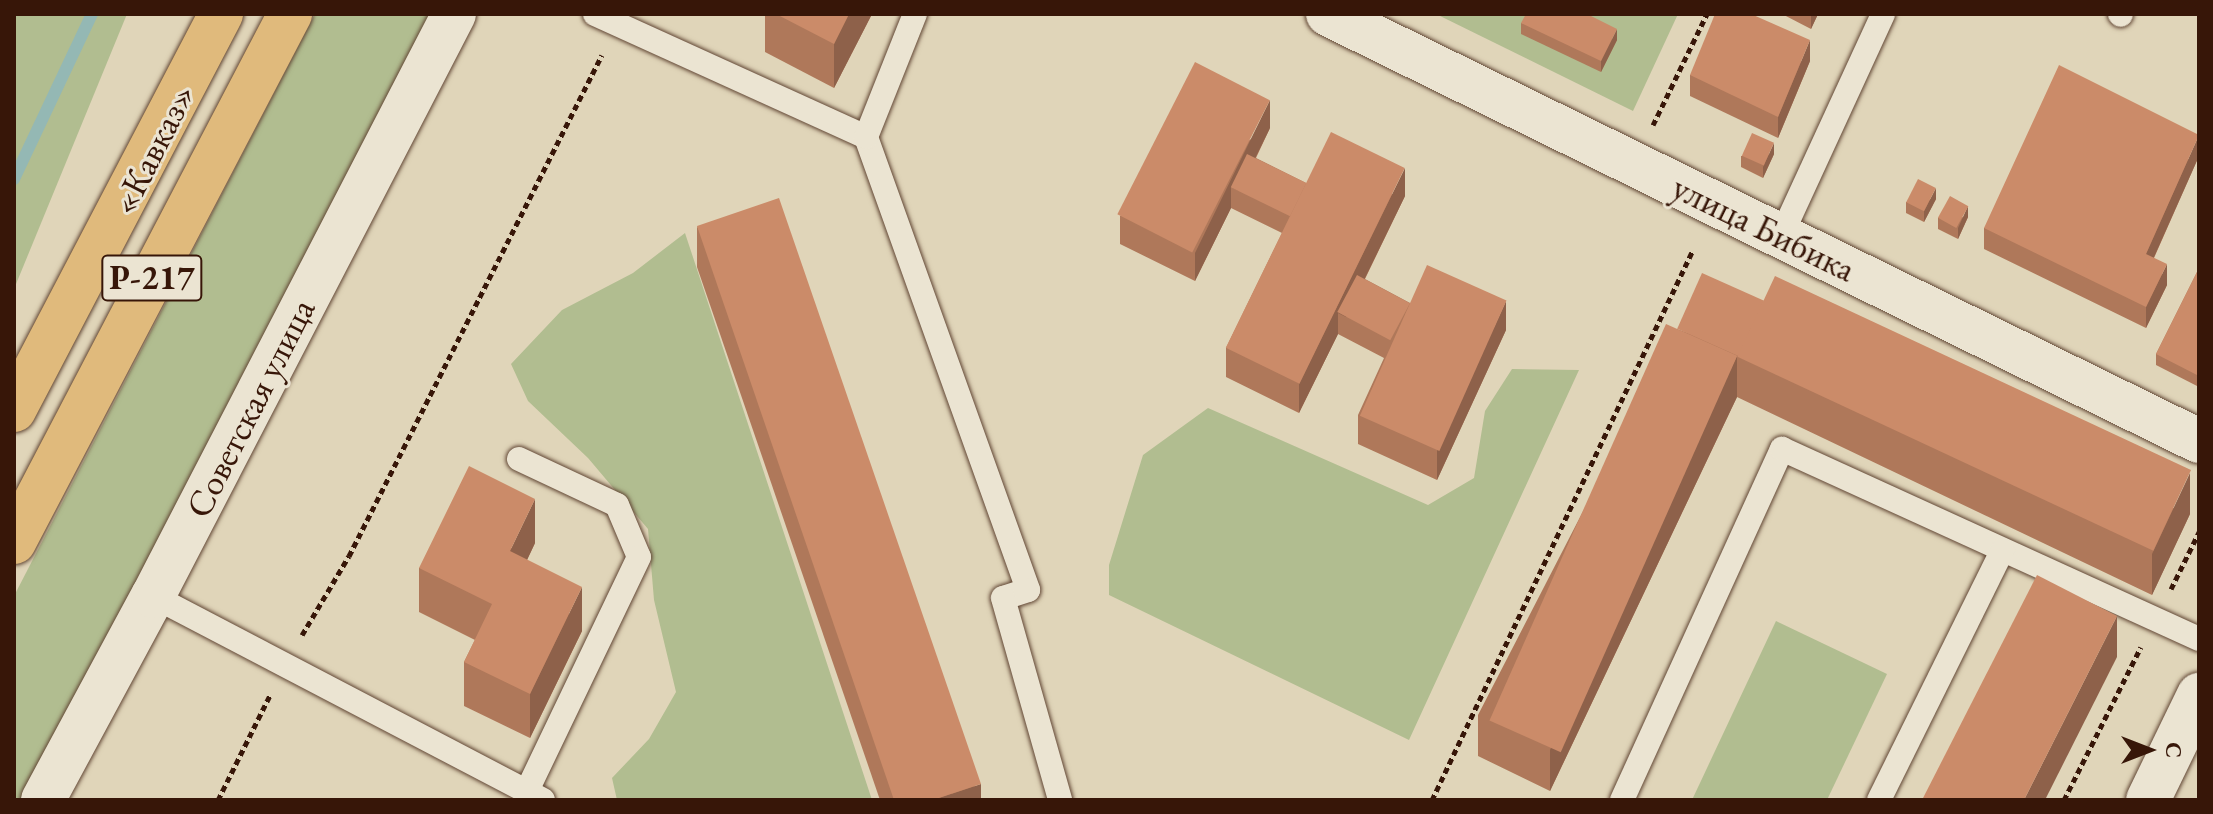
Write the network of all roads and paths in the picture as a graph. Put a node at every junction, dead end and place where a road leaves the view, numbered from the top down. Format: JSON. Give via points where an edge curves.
{"nodes":[{"id":1,"x":221,"y":14,"type":"edge"},
{"id":2,"x":290,"y":14,"type":"edge"},
{"id":3,"x":454,"y":14,"type":"edge"},
{"id":4,"x":915,"y":14,"type":"edge"},
{"id":5,"x":1328,"y":14,"type":"edge"},
{"id":6,"x":1707,"y":14,"type":"edge"},
{"id":7,"x":1883,"y":14,"type":"edge"},
{"id":8,"x":606,"y":19,"type":"edge"},
{"id":9,"x":866,"y":137,"type":"junction"},
{"id":10,"x":1634,"y":164,"type":"junction"},
{"id":11,"x":1781,"y":236,"type":"junction"},
{"id":12,"x":1692,"y":252,"type":"dead end"},
{"id":13,"x":14,"y":410,"type":"edge"},
{"id":14,"x":2199,"y":441,"type":"edge"},
{"id":15,"x":519,"y":459,"type":"dead end"},
{"id":16,"x":2199,"y":532,"type":"edge"},
{"id":17,"x":14,"y":542,"type":"edge"},
{"id":18,"x":2002,"y":551,"type":"junction"},
{"id":19,"x":153,"y":596,"type":"junction"},
{"id":20,"x":2155,"y":619,"type":"junction"},
{"id":21,"x":2199,"y":639,"type":"edge"},
{"id":22,"x":284,"y":665,"type":"junction"},
{"id":23,"x":2199,"y":695,"type":"edge"},
{"id":24,"x":535,"y":796,"type":"edge"},
{"id":25,"x":43,"y":800,"type":"edge"},
{"id":26,"x":218,"y":800,"type":"edge"},
{"id":27,"x":1060,"y":800,"type":"edge"},
{"id":28,"x":1432,"y":800,"type":"edge"},
{"id":29,"x":1622,"y":800,"type":"edge"},
{"id":30,"x":1879,"y":800,"type":"edge"},
{"id":31,"x":2064,"y":800,"type":"edge"},
{"id":32,"x":2148,"y":800,"type":"edge"}],
"edges":[{"from":1,"to":13,"type":"highway","name":"«Кавказ»","number":"Р-217"},
{"from":2,"to":17,"type":"highway","number":"Р-217"},
{"from":3,"to":19,"type":"street","name":"Советская улица"},
{"from":4,"to":9,"type":"lane"},
{"from":5,"to":10,"type":"street","name":"улица Бибика"},
{"from":6,"to":10,"type":"path"},
{"from":7,"to":11,"type":"lane"},
{"from":8,"to":9,"type":"lane"},
{"from":8,"to":22,"type":"path","via":[[349,556]]},
{"from":9,"to":27,"type":"lane","via":[[1028,590],[1003,598]]},
{"from":10,"to":11,"type":"street","name":"улица Бибика"},
{"from":11,"to":14,"type":"street","name":"улица Бибика"},
{"from":12,"to":28,"type":"path"},
{"from":15,"to":24,"type":"lane","via":[[617,505],[639,557]]},
{"from":16,"to":20,"type":"path"},
{"from":18,"to":20,"type":"lane"},
{"from":18,"to":29,"type":"lane","via":[[1782,449]]},
{"from":18,"to":30,"type":"lane"},
{"from":19,"to":22,"type":"lane"},
{"from":19,"to":25,"type":"street","name":"Советская улица"},
{"from":20,"to":21,"type":"lane"},
{"from":20,"to":31,"type":"path"},
{"from":22,"to":24,"type":"lane"},
{"from":22,"to":26,"type":"path"},
{"from":23,"to":32,"type":"street"}]}
